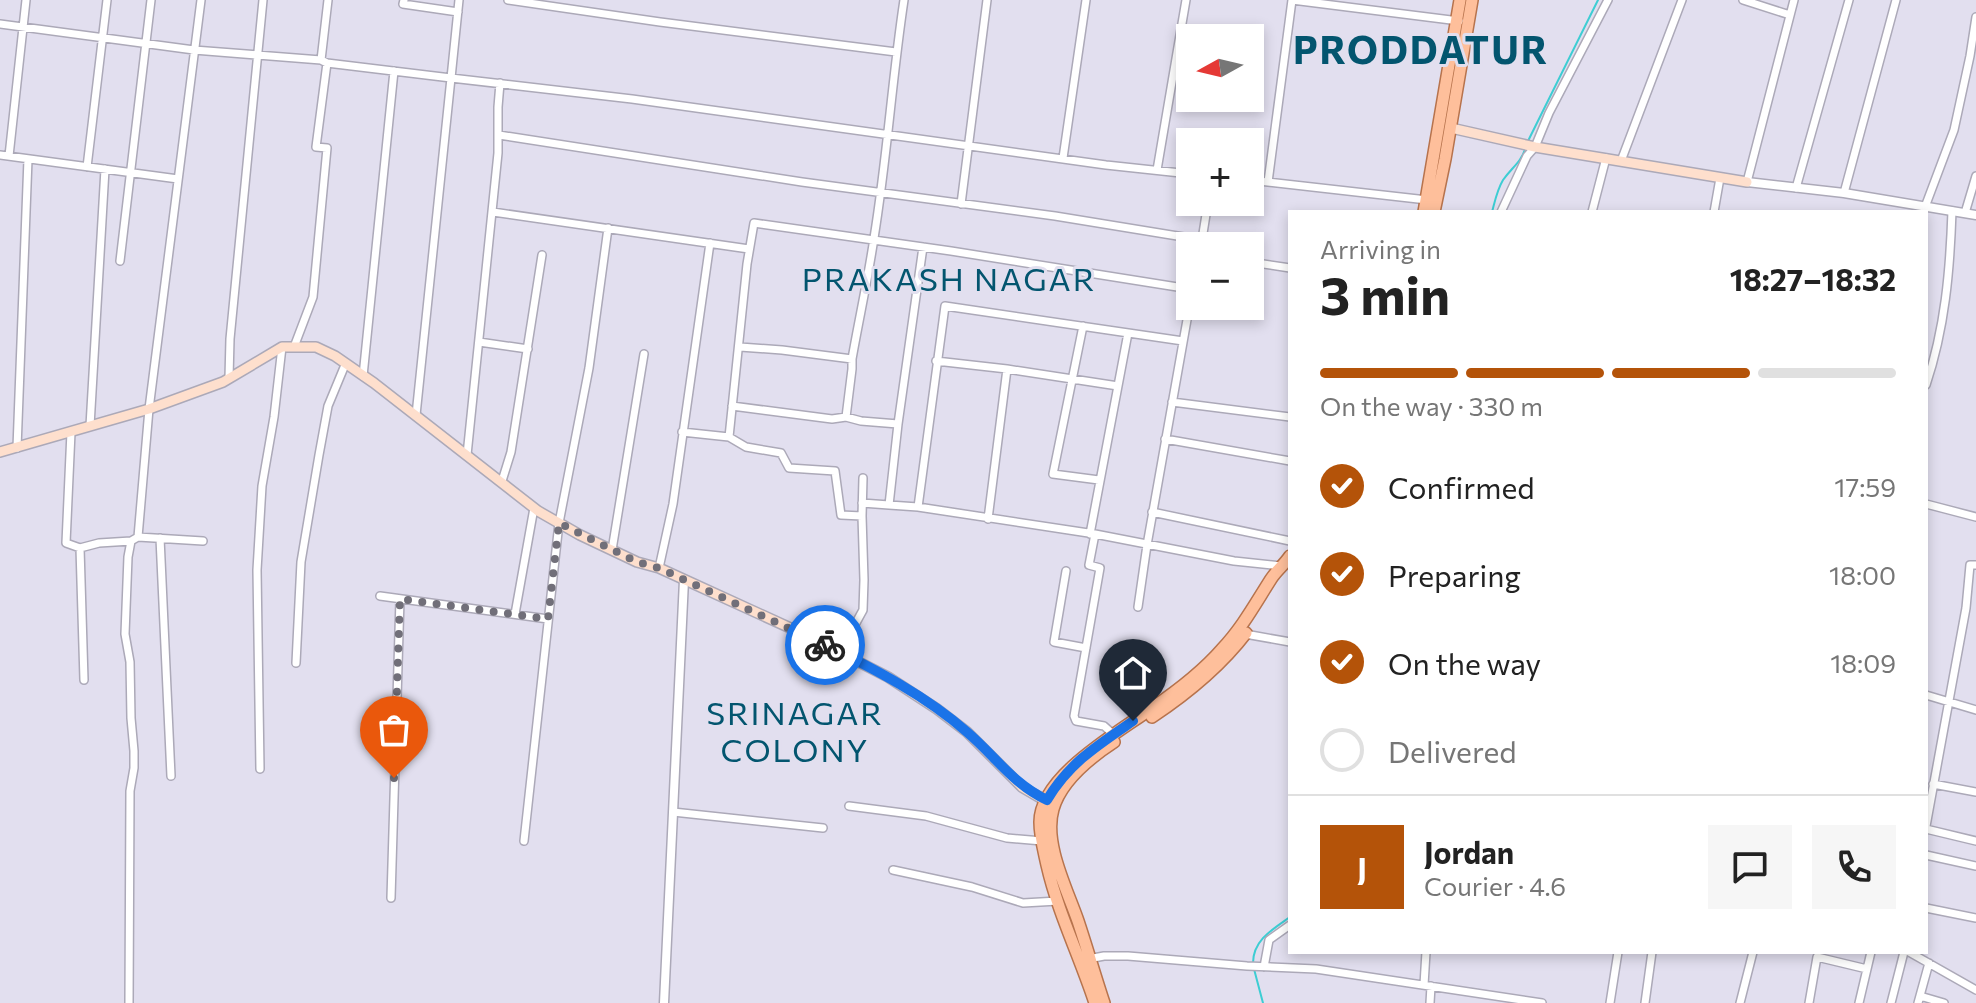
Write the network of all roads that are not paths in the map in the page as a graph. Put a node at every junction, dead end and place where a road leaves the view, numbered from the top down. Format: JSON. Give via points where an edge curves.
{"nodes":[{"id":1,"x":26,"y":0,"type":"edge"},
{"id":2,"x":107,"y":0,"type":"edge"},
{"id":3,"x":151,"y":0,"type":"edge"},
{"id":4,"x":201,"y":0,"type":"edge"},
{"id":5,"x":263,"y":0,"type":"edge"},
{"id":6,"x":328,"y":0,"type":"edge"},
{"id":7,"x":404,"y":0,"type":"edge"},
{"id":8,"x":459,"y":0,"type":"edge"},
{"id":9,"x":508,"y":0,"type":"edge"},
{"id":10,"x":904,"y":0,"type":"edge"},
{"id":11,"x":987,"y":0,"type":"edge"},
{"id":12,"x":1086,"y":0,"type":"edge"},
{"id":13,"x":1186,"y":0,"type":"edge"},
{"id":14,"x":1292,"y":0,"type":"edge"},
{"id":15,"x":1460,"y":0,"type":"edge"},
{"id":16,"x":1472,"y":0,"type":"edge"},
{"id":17,"x":1608,"y":0,"type":"edge"},
{"id":18,"x":1682,"y":0,"type":"edge"},
{"id":19,"x":1743,"y":0,"type":"edge"},
{"id":20,"x":1794,"y":0,"type":"edge"},
{"id":21,"x":1849,"y":0,"type":"edge"},
{"id":22,"x":1896,"y":0,"type":"edge"},
{"id":23,"x":458,"y":12,"type":"junction"},
{"id":24,"x":1790,"y":15,"type":"junction"},
{"id":25,"x":1976,"y":17,"type":"edge"},
{"id":26,"x":1456,"y":21,"type":"junction"},
{"id":27,"x":1469,"y":22,"type":"junction"},
{"id":28,"x":0,"y":24,"type":"edge"},
{"id":29,"x":23,"y":27,"type":"junction"},
{"id":30,"x":103,"y":37,"type":"junction"},
{"id":31,"x":146,"y":43,"type":"junction"},
{"id":32,"x":194,"y":50,"type":"junction"},
{"id":33,"x":896,"y":52,"type":"junction"},
{"id":34,"x":256,"y":56,"type":"junction"},
{"id":35,"x":324,"y":62,"type":"junction"},
{"id":36,"x":394,"y":71,"type":"junction"},
{"id":37,"x":451,"y":78,"type":"junction"},
{"id":38,"x":500,"y":83,"type":"junction"},
{"id":39,"x":1451,"y":128,"type":"junction"},
{"id":40,"x":888,"y":133,"type":"junction"},
{"id":41,"x":499,"y":135,"type":"junction"},
{"id":42,"x":969,"y":144,"type":"junction"},
{"id":43,"x":1535,"y":147,"type":"junction"},
{"id":44,"x":4,"y":155,"type":"edge"},
{"id":45,"x":1063,"y":158,"type":"junction"},
{"id":46,"x":1606,"y":158,"type":"junction"},
{"id":47,"x":28,"y":159,"type":"junction"},
{"id":48,"x":1621,"y":161,"type":"junction"},
{"id":49,"x":87,"y":167,"type":"junction"},
{"id":50,"x":105,"y":169,"type":"junction"},
{"id":51,"x":1157,"y":170,"type":"junction"},
{"id":52,"x":1176,"y":172,"type":"edge"},
{"id":53,"x":130,"y":173,"type":"junction"},
{"id":54,"x":1976,"y":176,"type":"edge"},
{"id":55,"x":1720,"y":178,"type":"junction"},
{"id":56,"x":178,"y":179,"type":"junction"},
{"id":57,"x":1264,"y":182,"type":"edge"},
{"id":58,"x":1268,"y":182,"type":"junction"},
{"id":59,"x":1747,"y":182,"type":"junction"},
{"id":60,"x":1796,"y":188,"type":"junction"},
{"id":61,"x":881,"y":193,"type":"junction"},
{"id":62,"x":1844,"y":193,"type":"junction"},
{"id":63,"x":1888,"y":200,"type":"junction"},
{"id":64,"x":961,"y":204,"type":"junction"},
{"id":65,"x":1430,"y":206,"type":"edge"},
{"id":66,"x":1925,"y":207,"type":"junction"},
{"id":67,"x":1502,"y":210,"type":"edge"},
{"id":68,"x":1593,"y":210,"type":"edge"},
{"id":69,"x":1714,"y":210,"type":"edge"},
{"id":70,"x":1886,"y":210,"type":"edge"},
{"id":71,"x":1952,"y":211,"type":"junction"},
{"id":72,"x":493,"y":212,"type":"junction"},
{"id":73,"x":1965,"y":213,"type":"junction"},
{"id":74,"x":1976,"y":215,"type":"edge"},
{"id":75,"x":608,"y":228,"type":"junction"},
{"id":76,"x":1176,"y":238,"type":"edge"},
{"id":77,"x":874,"y":240,"type":"junction"},
{"id":78,"x":710,"y":243,"type":"junction"},
{"id":79,"x":923,"y":247,"type":"junction"},
{"id":80,"x":749,"y":249,"type":"junction"},
{"id":81,"x":542,"y":255,"type":"dead end"},
{"id":82,"x":120,"y":261,"type":"dead end"},
{"id":83,"x":1264,"y":264,"type":"edge"},
{"id":84,"x":1288,"y":268,"type":"edge"},
{"id":85,"x":1176,"y":287,"type":"edge"},
{"id":86,"x":1187,"y":320,"type":"edge"},
{"id":87,"x":1083,"y":326,"type":"junction"},
{"id":88,"x":1128,"y":333,"type":"junction"},
{"id":89,"x":1183,"y":341,"type":"junction"},
{"id":90,"x":479,"y":342,"type":"junction"},
{"id":91,"x":282,"y":347,"type":"junction"},
{"id":92,"x":294,"y":347,"type":"junction"},
{"id":93,"x":740,"y":347,"type":"junction"},
{"id":94,"x":528,"y":349,"type":"junction"},
{"id":95,"x":644,"y":354,"type":"dead end"},
{"id":96,"x":852,"y":359,"type":"junction"},
{"id":97,"x":936,"y":361,"type":"junction"},
{"id":98,"x":345,"y":365,"type":"junction"},
{"id":99,"x":1007,"y":369,"type":"junction"},
{"id":100,"x":363,"y":376,"type":"junction"},
{"id":101,"x":1928,"y":377,"type":"edge"},
{"id":102,"x":229,"y":378,"type":"junction"},
{"id":103,"x":1073,"y":379,"type":"junction"},
{"id":104,"x":1118,"y":386,"type":"junction"},
{"id":105,"x":1172,"y":402,"type":"junction"},
{"id":106,"x":732,"y":406,"type":"junction"},
{"id":107,"x":149,"y":409,"type":"junction"},
{"id":108,"x":416,"y":415,"type":"junction"},
{"id":109,"x":846,"y":417,"type":"junction"},
{"id":110,"x":1288,"y":417,"type":"edge"},
{"id":111,"x":898,"y":424,"type":"junction"},
{"id":112,"x":90,"y":426,"type":"junction"},
{"id":113,"x":71,"y":432,"type":"junction"},
{"id":114,"x":682,"y":432,"type":"junction"},
{"id":115,"x":729,"y":437,"type":"junction"},
{"id":116,"x":1165,"y":439,"type":"junction"},
{"id":117,"x":17,"y":448,"type":"junction"},
{"id":118,"x":0,"y":452,"type":"edge"},
{"id":119,"x":467,"y":455,"type":"junction"},
{"id":120,"x":1288,"y":461,"type":"edge"},
{"id":121,"x":863,"y":478,"type":"dead end"},
{"id":122,"x":1099,"y":480,"type":"junction"},
{"id":123,"x":502,"y":481,"type":"junction"},
{"id":124,"x":862,"y":503,"type":"junction"},
{"id":125,"x":889,"y":505,"type":"junction"},
{"id":126,"x":1928,"y":505,"type":"edge"},
{"id":127,"x":918,"y":507,"type":"junction"},
{"id":128,"x":534,"y":508,"type":"junction"},
{"id":129,"x":1152,"y":512,"type":"junction"},
{"id":130,"x":862,"y":516,"type":"junction"},
{"id":131,"x":1976,"y":517,"type":"edge"},
{"id":132,"x":988,"y":519,"type":"junction"},
{"id":133,"x":559,"y":523,"type":"junction"},
{"id":134,"x":1093,"y":534,"type":"junction"},
{"id":135,"x":160,"y":538,"type":"junction"},
{"id":136,"x":134,"y":539,"type":"junction"},
{"id":137,"x":203,"y":541,"type":"dead end"},
{"id":138,"x":1288,"y":541,"type":"edge"},
{"id":139,"x":1147,"y":545,"type":"junction"},
{"id":140,"x":80,"y":548,"type":"junction"},
{"id":141,"x":612,"y":550,"type":"junction"},
{"id":142,"x":1976,"y":565,"type":"edge"},
{"id":143,"x":1281,"y":566,"type":"edge"},
{"id":144,"x":659,"y":568,"type":"junction"},
{"id":145,"x":1066,"y":571,"type":"dead end"},
{"id":146,"x":684,"y":580,"type":"junction"},
{"id":147,"x":380,"y":596,"type":"dead end"},
{"id":148,"x":400,"y":599,"type":"junction"},
{"id":149,"x":1138,"y":607,"type":"dead end"},
{"id":150,"x":515,"y":614,"type":"junction"},
{"id":151,"x":548,"y":619,"type":"junction"},
{"id":152,"x":1245,"y":634,"type":"junction"},
{"id":153,"x":1288,"y":642,"type":"edge"},
{"id":154,"x":1086,"y":648,"type":"junction"},
{"id":155,"x":840,"y":652,"type":"junction"},
{"id":156,"x":296,"y":663,"type":"dead end"},
{"id":157,"x":84,"y":680,"type":"dead end"},
{"id":158,"x":1928,"y":696,"type":"edge"},
{"id":159,"x":1948,"y":703,"type":"junction"},
{"id":160,"x":1976,"y":710,"type":"edge"},
{"id":161,"x":1113,"y":734,"type":"junction"},
{"id":162,"x":260,"y":769,"type":"dead end"},
{"id":163,"x":171,"y":776,"type":"dead end"},
{"id":164,"x":1933,"y":784,"type":"junction"},
{"id":165,"x":1976,"y":792,"type":"edge"},
{"id":166,"x":1050,"y":803,"type":"junction"},
{"id":167,"x":849,"y":806,"type":"dead end"},
{"id":168,"x":673,"y":812,"type":"junction"},
{"id":169,"x":1928,"y":815,"type":"edge"},
{"id":170,"x":823,"y":828,"type":"dead end"},
{"id":171,"x":1928,"y":829,"type":"edge"},
{"id":172,"x":524,"y":841,"type":"dead end"},
{"id":173,"x":1042,"y":841,"type":"junction"},
{"id":174,"x":1976,"y":841,"type":"edge"},
{"id":175,"x":1928,"y":855,"type":"edge"},
{"id":176,"x":1976,"y":866,"type":"edge"},
{"id":177,"x":893,"y":870,"type":"dead end"},
{"id":178,"x":1058,"y":884,"type":"junction"},
{"id":179,"x":391,"y":898,"type":"dead end"},
{"id":180,"x":1058,"y":901,"type":"junction"},
{"id":181,"x":1928,"y":908,"type":"edge"},
{"id":182,"x":1976,"y":918,"type":"edge"},
{"id":183,"x":1288,"y":926,"type":"edge"},
{"id":184,"x":1426,"y":954,"type":"edge"},
{"id":185,"x":1618,"y":954,"type":"edge"},
{"id":186,"x":1652,"y":954,"type":"edge"},
{"id":187,"x":1752,"y":954,"type":"edge"},
{"id":188,"x":1871,"y":954,"type":"edge"},
{"id":189,"x":1906,"y":954,"type":"edge"},
{"id":190,"x":1911,"y":954,"type":"edge"},
{"id":191,"x":1084,"y":960,"type":"junction"},
{"id":192,"x":1929,"y":963,"type":"junction"},
{"id":193,"x":1257,"y":966,"type":"junction"},
{"id":194,"x":1867,"y":969,"type":"junction"},
{"id":195,"x":1428,"y":986,"type":"junction"},
{"id":196,"x":1976,"y":990,"type":"edge"},
{"id":197,"x":1919,"y":999,"type":"edge"},
{"id":198,"x":129,"y":1003,"type":"edge"},
{"id":199,"x":664,"y":1003,"type":"edge"},
{"id":200,"x":1095,"y":1003,"type":"edge"},
{"id":201,"x":1104,"y":1003,"type":"edge"},
{"id":202,"x":1430,"y":1003,"type":"edge"},
{"id":203,"x":1542,"y":1003,"type":"edge"},
{"id":204,"x":1610,"y":1003,"type":"edge"},
{"id":205,"x":1645,"y":1003,"type":"edge"},
{"id":206,"x":1740,"y":1003,"type":"edge"},
{"id":207,"x":1809,"y":1003,"type":"edge"},
{"id":208,"x":1859,"y":1003,"type":"edge"},
{"id":209,"x":1891,"y":1003,"type":"edge"},
{"id":210,"x":1944,"y":1003,"type":"edge"}],
"edges":[{"from":1,"to":29,"type":"street"},
{"from":2,"to":30,"type":"street"},
{"from":3,"to":31,"type":"street"},
{"from":4,"to":32,"type":"street"},
{"from":5,"to":34,"type":"street"},
{"from":6,"to":35,"type":"street"},
{"from":7,"to":23,"type":"street","via":[[403,4]]},
{"from":8,"to":23,"type":"street"},
{"from":9,"to":33,"type":"street"},
{"from":10,"to":33,"type":"street"},
{"from":11,"to":42,"type":"street"},
{"from":12,"to":45,"type":"street"},
{"from":13,"to":51,"type":"street"},
{"from":14,"to":26,"type":"street"},
{"from":14,"to":58,"type":"street"},
{"from":15,"to":26,"type":"main road"},
{"from":16,"to":27,"type":"main road"},
{"from":17,"to":43,"type":"street"},
{"from":18,"to":48,"type":"street"},
{"from":19,"to":24,"type":"street"},
{"from":20,"to":24,"type":"street"},
{"from":21,"to":60,"type":"street"},
{"from":22,"to":62,"type":"street"},
{"from":23,"to":37,"type":"street"},
{"from":24,"to":59,"type":"street"},
{"from":25,"to":66,"type":"street","via":[[1954,130]]},
{"from":26,"to":27,"type":"street"},
{"from":26,"to":65,"type":"main road"},
{"from":27,"to":39,"type":"main road"},
{"from":28,"to":29,"type":"street"},
{"from":29,"to":30,"type":"street"},
{"from":29,"to":44,"type":"street"},
{"from":30,"to":31,"type":"street"},
{"from":30,"to":49,"type":"street"},
{"from":31,"to":32,"type":"street"},
{"from":31,"to":53,"type":"street"},
{"from":32,"to":34,"type":"street"},
{"from":32,"to":56,"type":"street"},
{"from":33,"to":40,"type":"street"},
{"from":34,"to":35,"type":"street"},
{"from":34,"to":102,"type":"street"},
{"from":35,"to":36,"type":"street"},
{"from":35,"to":92,"type":"street","via":[[316,147],[327,148],[313,297]]},
{"from":36,"to":37,"type":"street"},
{"from":36,"to":100,"type":"street"},
{"from":37,"to":38,"type":"street"},
{"from":37,"to":108,"type":"street"},
{"from":38,"to":40,"type":"street"},
{"from":38,"to":41,"type":"street"},
{"from":39,"to":43,"type":"main road"},
{"from":39,"to":65,"type":"main road"},
{"from":40,"to":42,"type":"street"},
{"from":40,"to":61,"type":"street"},
{"from":41,"to":61,"type":"street"},
{"from":41,"to":72,"type":"street"},
{"from":42,"to":45,"type":"street"},
{"from":42,"to":64,"type":"street"},
{"from":43,"to":46,"type":"main road"},
{"from":43,"to":67,"type":"street"},
{"from":44,"to":47,"type":"street"},
{"from":45,"to":51,"type":"street"},
{"from":46,"to":48,"type":"main road"},
{"from":46,"to":68,"type":"street"},
{"from":47,"to":49,"type":"street"},
{"from":47,"to":117,"type":"street"},
{"from":48,"to":55,"type":"main road"},
{"from":49,"to":50,"type":"street"},
{"from":50,"to":53,"type":"street"},
{"from":50,"to":112,"type":"street"},
{"from":51,"to":52,"type":"street"},
{"from":53,"to":56,"type":"street"},
{"from":53,"to":82,"type":"street"},
{"from":54,"to":73,"type":"street"},
{"from":55,"to":59,"type":"main road"},
{"from":55,"to":69,"type":"street"},
{"from":56,"to":107,"type":"street"},
{"from":57,"to":58,"type":"street"},
{"from":58,"to":65,"type":"street"},
{"from":59,"to":60,"type":"street"},
{"from":60,"to":62,"type":"street"},
{"from":61,"to":64,"type":"street"},
{"from":61,"to":77,"type":"street"},
{"from":62,"to":63,"type":"street"},
{"from":63,"to":66,"type":"street"},
{"from":63,"to":70,"type":"street"},
{"from":64,"to":76,"type":"street"},
{"from":66,"to":71,"type":"street"},
{"from":71,"to":73,"type":"street"},
{"from":71,"to":101,"type":"street","via":[[1944,314]]},
{"from":72,"to":75,"type":"street"},
{"from":72,"to":90,"type":"street"},
{"from":73,"to":74,"type":"street"},
{"from":75,"to":78,"type":"street"},
{"from":75,"to":133,"type":"street","via":[[589,368]]},
{"from":77,"to":79,"type":"street"},
{"from":77,"to":80,"type":"street","via":[[754,223]]},
{"from":77,"to":96,"type":"street"},
{"from":78,"to":80,"type":"street"},
{"from":78,"to":114,"type":"street"},
{"from":79,"to":85,"type":"street"},
{"from":79,"to":111,"type":"street"},
{"from":80,"to":93,"type":"street"},
{"from":81,"to":94,"type":"street"},
{"from":83,"to":84,"type":"street"},
{"from":86,"to":89,"type":"street"},
{"from":87,"to":88,"type":"street"},
{"from":87,"to":97,"type":"street","via":[[945,306]]},
{"from":87,"to":103,"type":"street"},
{"from":88,"to":89,"type":"street"},
{"from":88,"to":104,"type":"street"},
{"from":89,"to":105,"type":"street"},
{"from":90,"to":94,"type":"street"},
{"from":90,"to":119,"type":"street"},
{"from":91,"to":92,"type":"main road"},
{"from":91,"to":102,"type":"main road"},
{"from":91,"to":162,"type":"street","via":[[262,486],[257,570]]},
{"from":92,"to":98,"type":"main road","via":[[316,347]]},
{"from":93,"to":96,"type":"street"},
{"from":93,"to":106,"type":"street"},
{"from":94,"to":123,"type":"street"},
{"from":95,"to":141,"type":"street"},
{"from":96,"to":109,"type":"street"},
{"from":97,"to":99,"type":"street"},
{"from":97,"to":127,"type":"street"},
{"from":98,"to":100,"type":"main road"},
{"from":98,"to":156,"type":"street","via":[[328,406],[301,562]]},
{"from":99,"to":103,"type":"street"},
{"from":99,"to":132,"type":"street"},
{"from":100,"to":108,"type":"main road"},
{"from":102,"to":107,"type":"main road"},
{"from":103,"to":104,"type":"street"},
{"from":103,"to":122,"type":"street","via":[[1053,474]]},
{"from":104,"to":122,"type":"street"},
{"from":105,"to":110,"type":"street"},
{"from":105,"to":116,"type":"street"},
{"from":106,"to":109,"type":"street"},
{"from":106,"to":115,"type":"street"},
{"from":107,"to":112,"type":"main road"},
{"from":107,"to":136,"type":"street"},
{"from":108,"to":119,"type":"main road"},
{"from":109,"to":111,"type":"street"},
{"from":111,"to":125,"type":"street"},
{"from":112,"to":113,"type":"main road"},
{"from":113,"to":117,"type":"main road"},
{"from":113,"to":140,"type":"street","via":[[66,543]]},
{"from":114,"to":115,"type":"street"},
{"from":114,"to":144,"type":"street"},
{"from":115,"to":130,"type":"street","via":[[746,447],[781,453],[789,468],[835,471],[841,515]]},
{"from":116,"to":120,"type":"street"},
{"from":116,"to":129,"type":"street"},
{"from":117,"to":118,"type":"main road"},
{"from":119,"to":123,"type":"main road"},
{"from":121,"to":124,"type":"street"},
{"from":122,"to":134,"type":"street"},
{"from":123,"to":128,"type":"main road"},
{"from":124,"to":125,"type":"street"},
{"from":124,"to":130,"type":"street"},
{"from":125,"to":127,"type":"street"},
{"from":126,"to":131,"type":"street"},
{"from":127,"to":132,"type":"street"},
{"from":128,"to":133,"type":"main road"},
{"from":128,"to":150,"type":"street"},
{"from":129,"to":138,"type":"street"},
{"from":129,"to":139,"type":"street"},
{"from":130,"to":155,"type":"street","via":[[863,610]]},
{"from":132,"to":134,"type":"street"},
{"from":133,"to":141,"type":"main road"},
{"from":133,"to":151,"type":"street"},
{"from":134,"to":139,"type":"street"},
{"from":134,"to":154,"type":"street","via":[[1089,565],[1100,568]]},
{"from":135,"to":136,"type":"street"},
{"from":135,"to":137,"type":"street"},
{"from":135,"to":163,"type":"street"},
{"from":136,"to":140,"type":"street"},
{"from":136,"to":198,"type":"street","via":[[128,557],[125,634],[134,751]]},
{"from":139,"to":143,"type":"street"},
{"from":139,"to":149,"type":"street"},
{"from":140,"to":157,"type":"street"},
{"from":141,"to":144,"type":"main road"},
{"from":142,"to":159,"type":"street","via":[[1970,565]]},
{"from":143,"to":152,"type":"main road","via":[[1279,579]]},
{"from":143,"to":161,"type":"main road","via":[[1222,650]]},
{"from":144,"to":146,"type":"main road"},
{"from":145,"to":154,"type":"street","via":[[1054,642]]},
{"from":146,"to":155,"type":"main road"},
{"from":146,"to":168,"type":"street"},
{"from":147,"to":148,"type":"street"},
{"from":148,"to":150,"type":"street"},
{"from":148,"to":179,"type":"street"},
{"from":150,"to":151,"type":"street"},
{"from":151,"to":172,"type":"street"},
{"from":152,"to":153,"type":"street"},
{"from":152,"to":166,"type":"main road","via":[[1220,664],[1089,761]]},
{"from":154,"to":161,"type":"street","via":[[1075,720],[1104,726]]},
{"from":155,"to":166,"type":"main road","via":[[937,709],[1022,787]]},
{"from":158,"to":159,"type":"street"},
{"from":159,"to":160,"type":"street"},
{"from":159,"to":164,"type":"street"},
{"from":161,"to":166,"type":"main road","via":[[1083,755]]},
{"from":164,"to":165,"type":"street"},
{"from":164,"to":169,"type":"street"},
{"from":166,"to":173,"type":"main road","via":[[1041,813]]},
{"from":166,"to":178,"type":"main road"},
{"from":167,"to":173,"type":"street"},
{"from":168,"to":170,"type":"street"},
{"from":168,"to":199,"type":"street"},
{"from":171,"to":174,"type":"street"},
{"from":173,"to":178,"type":"main road"},
{"from":175,"to":176,"type":"street"},
{"from":177,"to":180,"type":"street","via":[[1023,903]]},
{"from":178,"to":180,"type":"main road"},
{"from":178,"to":191,"type":"main road"},
{"from":180,"to":191,"type":"main road"},
{"from":181,"to":182,"type":"street"},
{"from":183,"to":193,"type":"street","via":[[1269,940]]},
{"from":184,"to":195,"type":"street"},
{"from":185,"to":204,"type":"street"},
{"from":186,"to":205,"type":"street"},
{"from":187,"to":206,"type":"street"},
{"from":188,"to":194,"type":"street"},
{"from":189,"to":209,"type":"street"},
{"from":190,"to":192,"type":"street"},
{"from":191,"to":193,"type":"street","via":[[1141,957]]},
{"from":191,"to":200,"type":"main road"},
{"from":191,"to":201,"type":"main road"},
{"from":192,"to":196,"type":"street"},
{"from":192,"to":197,"type":"street"},
{"from":193,"to":195,"type":"street"},
{"from":194,"to":207,"type":"street","via":[[1817,957]]},
{"from":194,"to":208,"type":"street"},
{"from":195,"to":202,"type":"street"},
{"from":195,"to":203,"type":"street"},
{"from":197,"to":210,"type":"street"}]}
